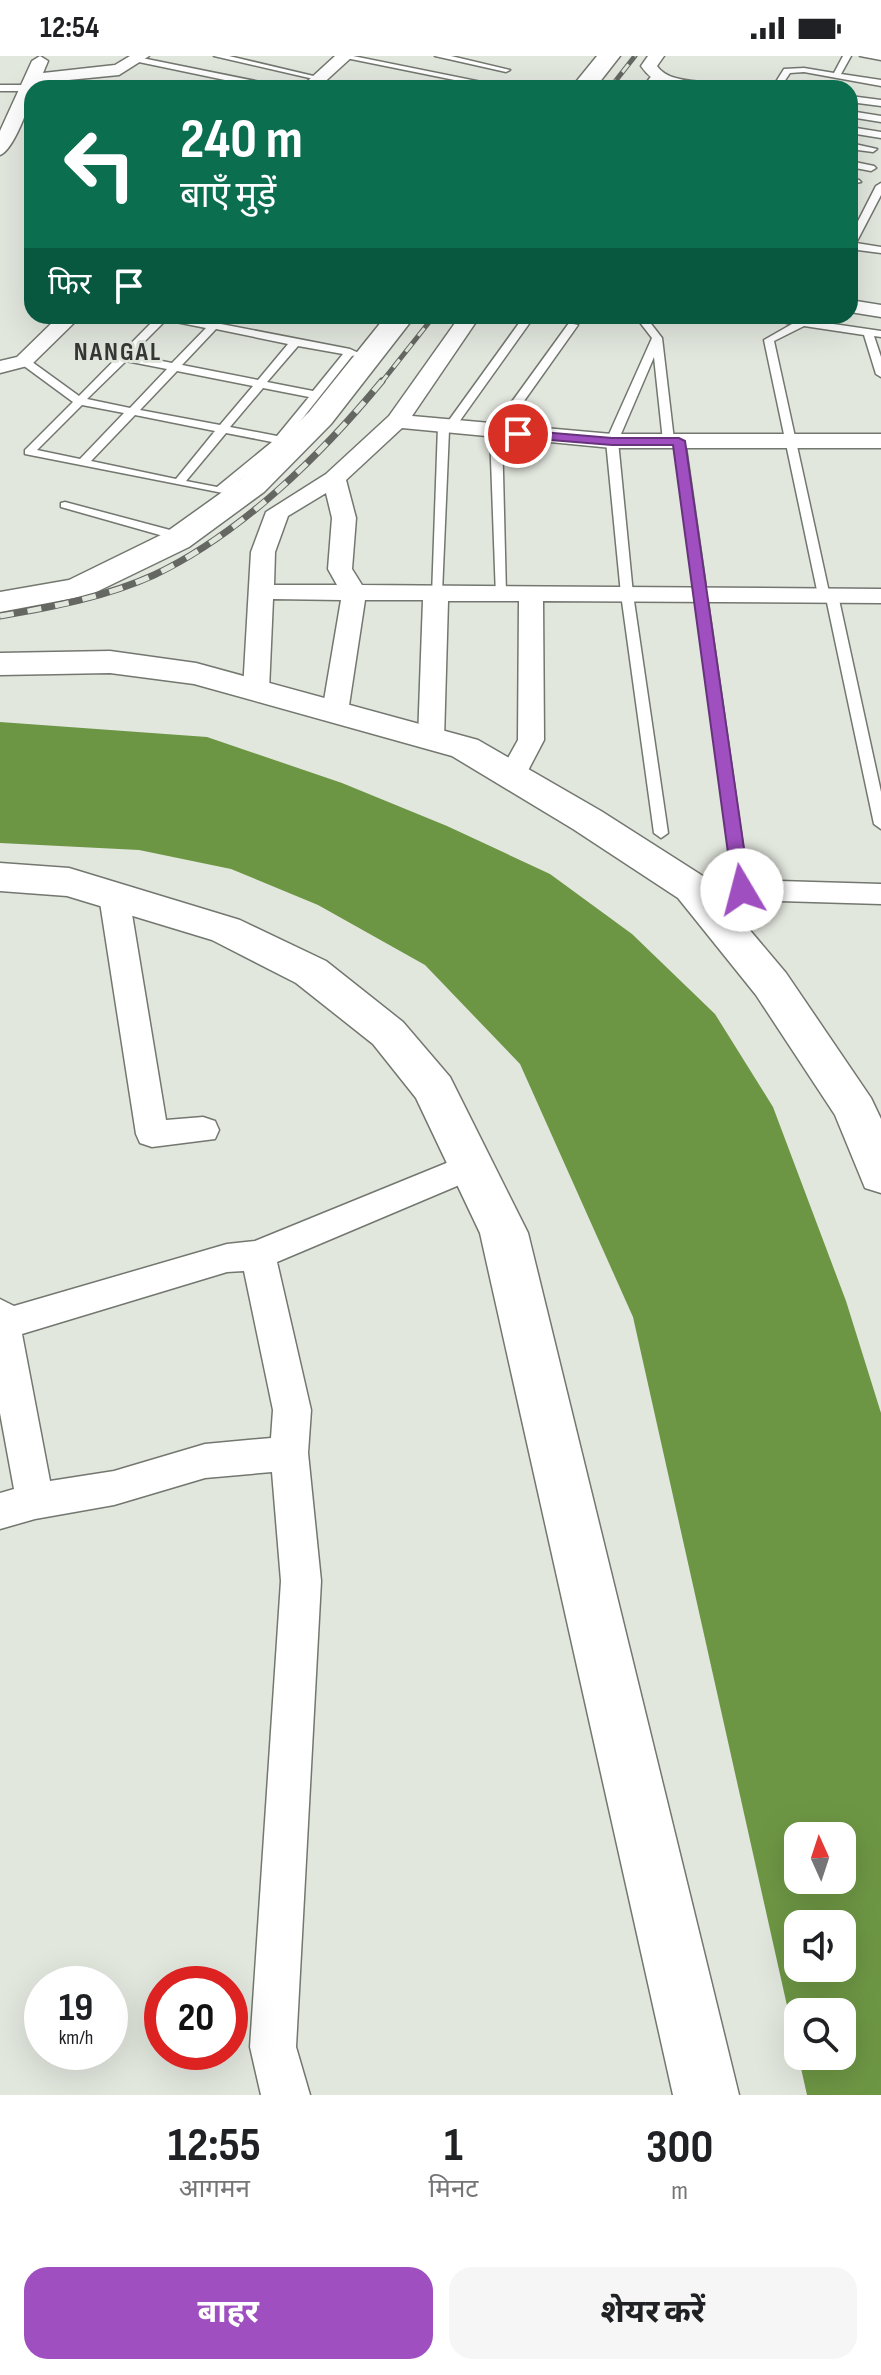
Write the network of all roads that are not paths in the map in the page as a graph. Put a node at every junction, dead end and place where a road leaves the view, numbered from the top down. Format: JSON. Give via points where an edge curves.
{"nodes":[{"id":1,"x":42,"y":56,"type":"edge"},
{"id":2,"x":218,"y":56,"type":"edge"},
{"id":3,"x":343,"y":56,"type":"edge"},
{"id":4,"x":439,"y":56,"type":"edge"},
{"id":5,"x":609,"y":56,"type":"edge"},
{"id":6,"x":656,"y":56,"type":"edge"},
{"id":7,"x":847,"y":56,"type":"edge"},
{"id":8,"x":864,"y":56,"type":"edge"},
{"id":9,"x":139,"y":57,"type":"edge"},
{"id":10,"x":881,"y":58,"type":"edge"},
{"id":11,"x":506,"y":70,"type":"dead end"},
{"id":12,"x":836,"y":76,"type":"junction"},
{"id":13,"x":32,"y":80,"type":"edge"},
{"id":14,"x":55,"y":80,"type":"edge"},
{"id":15,"x":240,"y":80,"type":"edge"},
{"id":16,"x":302,"y":80,"type":"edge"},
{"id":17,"x":316,"y":80,"type":"edge"},
{"id":18,"x":466,"y":80,"type":"edge"},
{"id":19,"x":590,"y":80,"type":"edge"},
{"id":20,"x":651,"y":80,"type":"edge"},
{"id":21,"x":781,"y":80,"type":"edge"},
{"id":22,"x":881,"y":83,"type":"edge"},
{"id":23,"x":24,"y":85,"type":"edge"},
{"id":24,"x":0,"y":88,"type":"edge"},
{"id":25,"x":24,"y":97,"type":"edge"},
{"id":26,"x":858,"y":100,"type":"edge"},
{"id":27,"x":881,"y":103,"type":"edge"},
{"id":28,"x":858,"y":115,"type":"edge"},
{"id":29,"x":881,"y":119,"type":"edge"},
{"id":30,"x":858,"y":131,"type":"edge"},
{"id":31,"x":881,"y":135,"type":"edge"},
{"id":32,"x":858,"y":147,"type":"edge"},
{"id":33,"x":873,"y":149,"type":"dead end"},
{"id":34,"x":0,"y":150,"type":"edge"},
{"id":35,"x":858,"y":166,"type":"edge"},
{"id":36,"x":871,"y":168,"type":"dead end"},
{"id":37,"x":881,"y":186,"type":"edge"},
{"id":38,"x":858,"y":230,"type":"edge"},
{"id":39,"x":858,"y":246,"type":"edge"},
{"id":40,"x":881,"y":250,"type":"edge"},
{"id":41,"x":858,"y":306,"type":"edge"},
{"id":42,"x":879,"y":307,"type":"edge"},
{"id":43,"x":63,"y":324,"type":"edge"},
{"id":44,"x":156,"y":324,"type":"edge"},
{"id":45,"x":204,"y":324,"type":"edge"},
{"id":46,"x":392,"y":324,"type":"edge"},
{"id":47,"x":464,"y":324,"type":"edge"},
{"id":48,"x":524,"y":324,"type":"edge"},
{"id":49,"x":646,"y":324,"type":"edge"},
{"id":50,"x":801,"y":324,"type":"edge"},
{"id":51,"x":810,"y":324,"type":"edge"},
{"id":52,"x":573,"y":325,"type":"dead end"},
{"id":53,"x":214,"y":326,"type":"junction"},
{"id":54,"x":868,"y":332,"type":"junction"},
{"id":55,"x":881,"y":334,"type":"edge"},
{"id":56,"x":657,"y":338,"type":"junction"},
{"id":57,"x":295,"y":342,"type":"junction"},
{"id":58,"x":360,"y":354,"type":"junction"},
{"id":59,"x":123,"y":357,"type":"junction"},
{"id":60,"x":24,"y":361,"type":"junction"},
{"id":61,"x":0,"y":367,"type":"edge"},
{"id":62,"x":174,"y":367,"type":"junction"},
{"id":63,"x":881,"y":374,"type":"edge"},
{"id":64,"x":260,"y":384,"type":"junction"},
{"id":65,"x":316,"y":395,"type":"junction"},
{"id":66,"x":79,"y":401,"type":"junction"},
{"id":67,"x":132,"y":411,"type":"junction"},
{"id":68,"x":397,"y":421,"type":"junction"},
{"id":69,"x":447,"y":427,"type":"junction"},
{"id":70,"x":222,"y":429,"type":"junction"},
{"id":71,"x":496,"y":432,"type":"junction"},
{"id":72,"x":280,"y":440,"type":"junction"},
{"id":73,"x":612,"y":441,"type":"junction"},
{"id":74,"x":674,"y":441,"type":"junction"},
{"id":75,"x":792,"y":441,"type":"junction"},
{"id":76,"x":881,"y":441,"type":"edge"},
{"id":77,"x":83,"y":463,"type":"junction"},
{"id":78,"x":334,"y":479,"type":"junction"},
{"id":79,"x":178,"y":483,"type":"junction"},
{"id":80,"x":65,"y":505,"type":"dead end"},
{"id":81,"x":181,"y":537,"type":"junction"},
{"id":82,"x":261,"y":592,"type":"junction"},
{"id":83,"x":354,"y":593,"type":"junction"},
{"id":84,"x":436,"y":593,"type":"junction"},
{"id":85,"x":500,"y":594,"type":"junction"},
{"id":86,"x":531,"y":594,"type":"junction"},
{"id":87,"x":627,"y":594,"type":"junction"},
{"id":88,"x":700,"y":595,"type":"junction"},
{"id":89,"x":828,"y":595,"type":"junction"},
{"id":90,"x":881,"y":596,"type":"edge"},
{"id":91,"x":0,"y":602,"type":"edge"},
{"id":92,"x":0,"y":664,"type":"edge"},
{"id":93,"x":256,"y":690,"type":"junction"},
{"id":94,"x":335,"y":712,"type":"junction"},
{"id":95,"x":431,"y":739,"type":"junction"},
{"id":96,"x":512,"y":776,"type":"junction"},
{"id":97,"x":881,"y":824,"type":"edge"},
{"id":98,"x":661,"y":833,"type":"dead end"},
{"id":99,"x":0,"y":877,"type":"edge"},
{"id":100,"x":742,"y":890,"type":"junction"},
{"id":101,"x":881,"y":894,"type":"edge"},
{"id":102,"x":114,"y":896,"type":"junction"},
{"id":103,"x":704,"y":903,"type":"junction"},
{"id":104,"x":203,"y":1130,"type":"dead end"},
{"id":105,"x":471,"y":1166,"type":"junction"},
{"id":106,"x":881,"y":1175,"type":"edge"},
{"id":107,"x":258,"y":1255,"type":"junction"},
{"id":108,"x":1,"y":1320,"type":"edge"},
{"id":109,"x":289,"y":1453,"type":"junction"},
{"id":110,"x":17,"y":1506,"type":"edge"},
{"id":111,"x":286,"y":2095,"type":"edge"},
{"id":112,"x":706,"y":2095,"type":"edge"}],
"edges":[{"from":1,"to":13,"type":"street"},
{"from":2,"to":16,"type":"lane"},
{"from":3,"to":17,"type":"street"},
{"from":3,"to":18,"type":"lane"},
{"from":4,"to":11,"type":"lane"},
{"from":5,"to":19,"type":"street"},
{"from":6,"to":20,"type":"street","via":[[649,66]]},
{"from":7,"to":12,"type":"lane"},
{"from":8,"to":10,"type":"lane"},
{"from":9,"to":14,"type":"street","via":[[119,70]]},
{"from":9,"to":15,"type":"lane"},
{"from":12,"to":21,"type":"lane","via":[[787,71]]},
{"from":12,"to":22,"type":"lane"},
{"from":23,"to":24,"type":"lane"},
{"from":25,"to":34,"type":"street"},
{"from":26,"to":27,"type":"lane"},
{"from":28,"to":29,"type":"lane"},
{"from":30,"to":31,"type":"lane"},
{"from":32,"to":33,"type":"lane"},
{"from":35,"to":36,"type":"lane"},
{"from":37,"to":38,"type":"lane"},
{"from":39,"to":40,"type":"lane"},
{"from":41,"to":42,"type":"street"},
{"from":43,"to":60,"type":"street"},
{"from":44,"to":59,"type":"lane"},
{"from":45,"to":53,"type":"lane"},
{"from":46,"to":58,"type":"street"},
{"from":47,"to":68,"type":"street"},
{"from":48,"to":69,"type":"lane"},
{"from":49,"to":56,"type":"lane"},
{"from":50,"to":75,"type":"lane","via":[[769,340]]},
{"from":51,"to":54,"type":"lane"},
{"from":52,"to":71,"type":"lane"},
{"from":53,"to":57,"type":"lane"},
{"from":53,"to":62,"type":"lane"},
{"from":54,"to":55,"type":"lane"},
{"from":54,"to":63,"type":"lane"},
{"from":56,"to":73,"type":"lane"},
{"from":56,"to":74,"type":"lane"},
{"from":57,"to":58,"type":"lane"},
{"from":57,"to":64,"type":"lane"},
{"from":58,"to":65,"type":"lane"},
{"from":58,"to":81,"type":"street","via":[[320,418],[253,485]]},
{"from":59,"to":62,"type":"lane"},
{"from":59,"to":66,"type":"lane"},
{"from":60,"to":61,"type":"street"},
{"from":60,"to":66,"type":"lane"},
{"from":62,"to":64,"type":"lane"},
{"from":62,"to":67,"type":"lane"},
{"from":64,"to":65,"type":"lane"},
{"from":64,"to":70,"type":"lane"},
{"from":65,"to":72,"type":"lane"},
{"from":66,"to":67,"type":"lane"},
{"from":66,"to":77,"type":"lane","via":[[29,452]]},
{"from":67,"to":70,"type":"lane"},
{"from":67,"to":77,"type":"lane"},
{"from":68,"to":69,"type":"street"},
{"from":68,"to":78,"type":"street"},
{"from":69,"to":71,"type":"street"},
{"from":69,"to":84,"type":"lane"},
{"from":70,"to":72,"type":"lane"},
{"from":70,"to":79,"type":"lane"},
{"from":71,"to":73,"type":"street"},
{"from":71,"to":85,"type":"lane"},
{"from":72,"to":79,"type":"lane","via":[[219,491]]},
{"from":73,"to":74,"type":"street"},
{"from":73,"to":87,"type":"lane"},
{"from":74,"to":75,"type":"street"},
{"from":74,"to":88,"type":"lane"},
{"from":75,"to":76,"type":"street"},
{"from":75,"to":89,"type":"lane"},
{"from":77,"to":79,"type":"lane"},
{"from":78,"to":82,"type":"street","via":[[278,512],[263,552]]},
{"from":78,"to":83,"type":"street","via":[[344,518],[340,569]]},
{"from":80,"to":81,"type":"lane"},
{"from":81,"to":91,"type":"street","via":[[78,588]]},
{"from":82,"to":83,"type":"street"},
{"from":82,"to":93,"type":"street"},
{"from":83,"to":84,"type":"street"},
{"from":83,"to":94,"type":"street"},
{"from":84,"to":85,"type":"street"},
{"from":84,"to":95,"type":"street"},
{"from":85,"to":86,"type":"street"},
{"from":86,"to":87,"type":"street"},
{"from":86,"to":96,"type":"street","via":[[531,740]]},
{"from":87,"to":88,"type":"street"},
{"from":87,"to":98,"type":"lane"},
{"from":88,"to":89,"type":"street"},
{"from":88,"to":100,"type":"lane"},
{"from":89,"to":90,"type":"street"},
{"from":89,"to":97,"type":"lane"},
{"from":92,"to":93,"type":"street","via":[[110,662],[196,674]]},
{"from":93,"to":94,"type":"street"},
{"from":94,"to":95,"type":"street"},
{"from":95,"to":96,"type":"street","via":[[465,748]]},
{"from":96,"to":103,"type":"street","via":[[692,888]]},
{"from":99,"to":102,"type":"street","via":[[69,882]]},
{"from":100,"to":101,"type":"street"},
{"from":100,"to":103,"type":"street"},
{"from":102,"to":104,"type":"street","via":[[152,1134]]},
{"from":102,"to":105,"type":"street","via":[[226,930],[311,972],[388,1033],[434,1089]]},
{"from":103,"to":106,"type":"street","via":[[771,984],[855,1110]]},
{"from":105,"to":107,"type":"street"},
{"from":105,"to":112,"type":"street","via":[[504,1233]]},
{"from":107,"to":108,"type":"street","via":[[227,1258]]},
{"from":107,"to":109,"type":"street","via":[[292,1410]]},
{"from":108,"to":110,"type":"street"},
{"from":109,"to":110,"type":"street","via":[[205,1461],[114,1488]]},
{"from":109,"to":111,"type":"street","via":[[301,1581],[273,2047]]}]}
